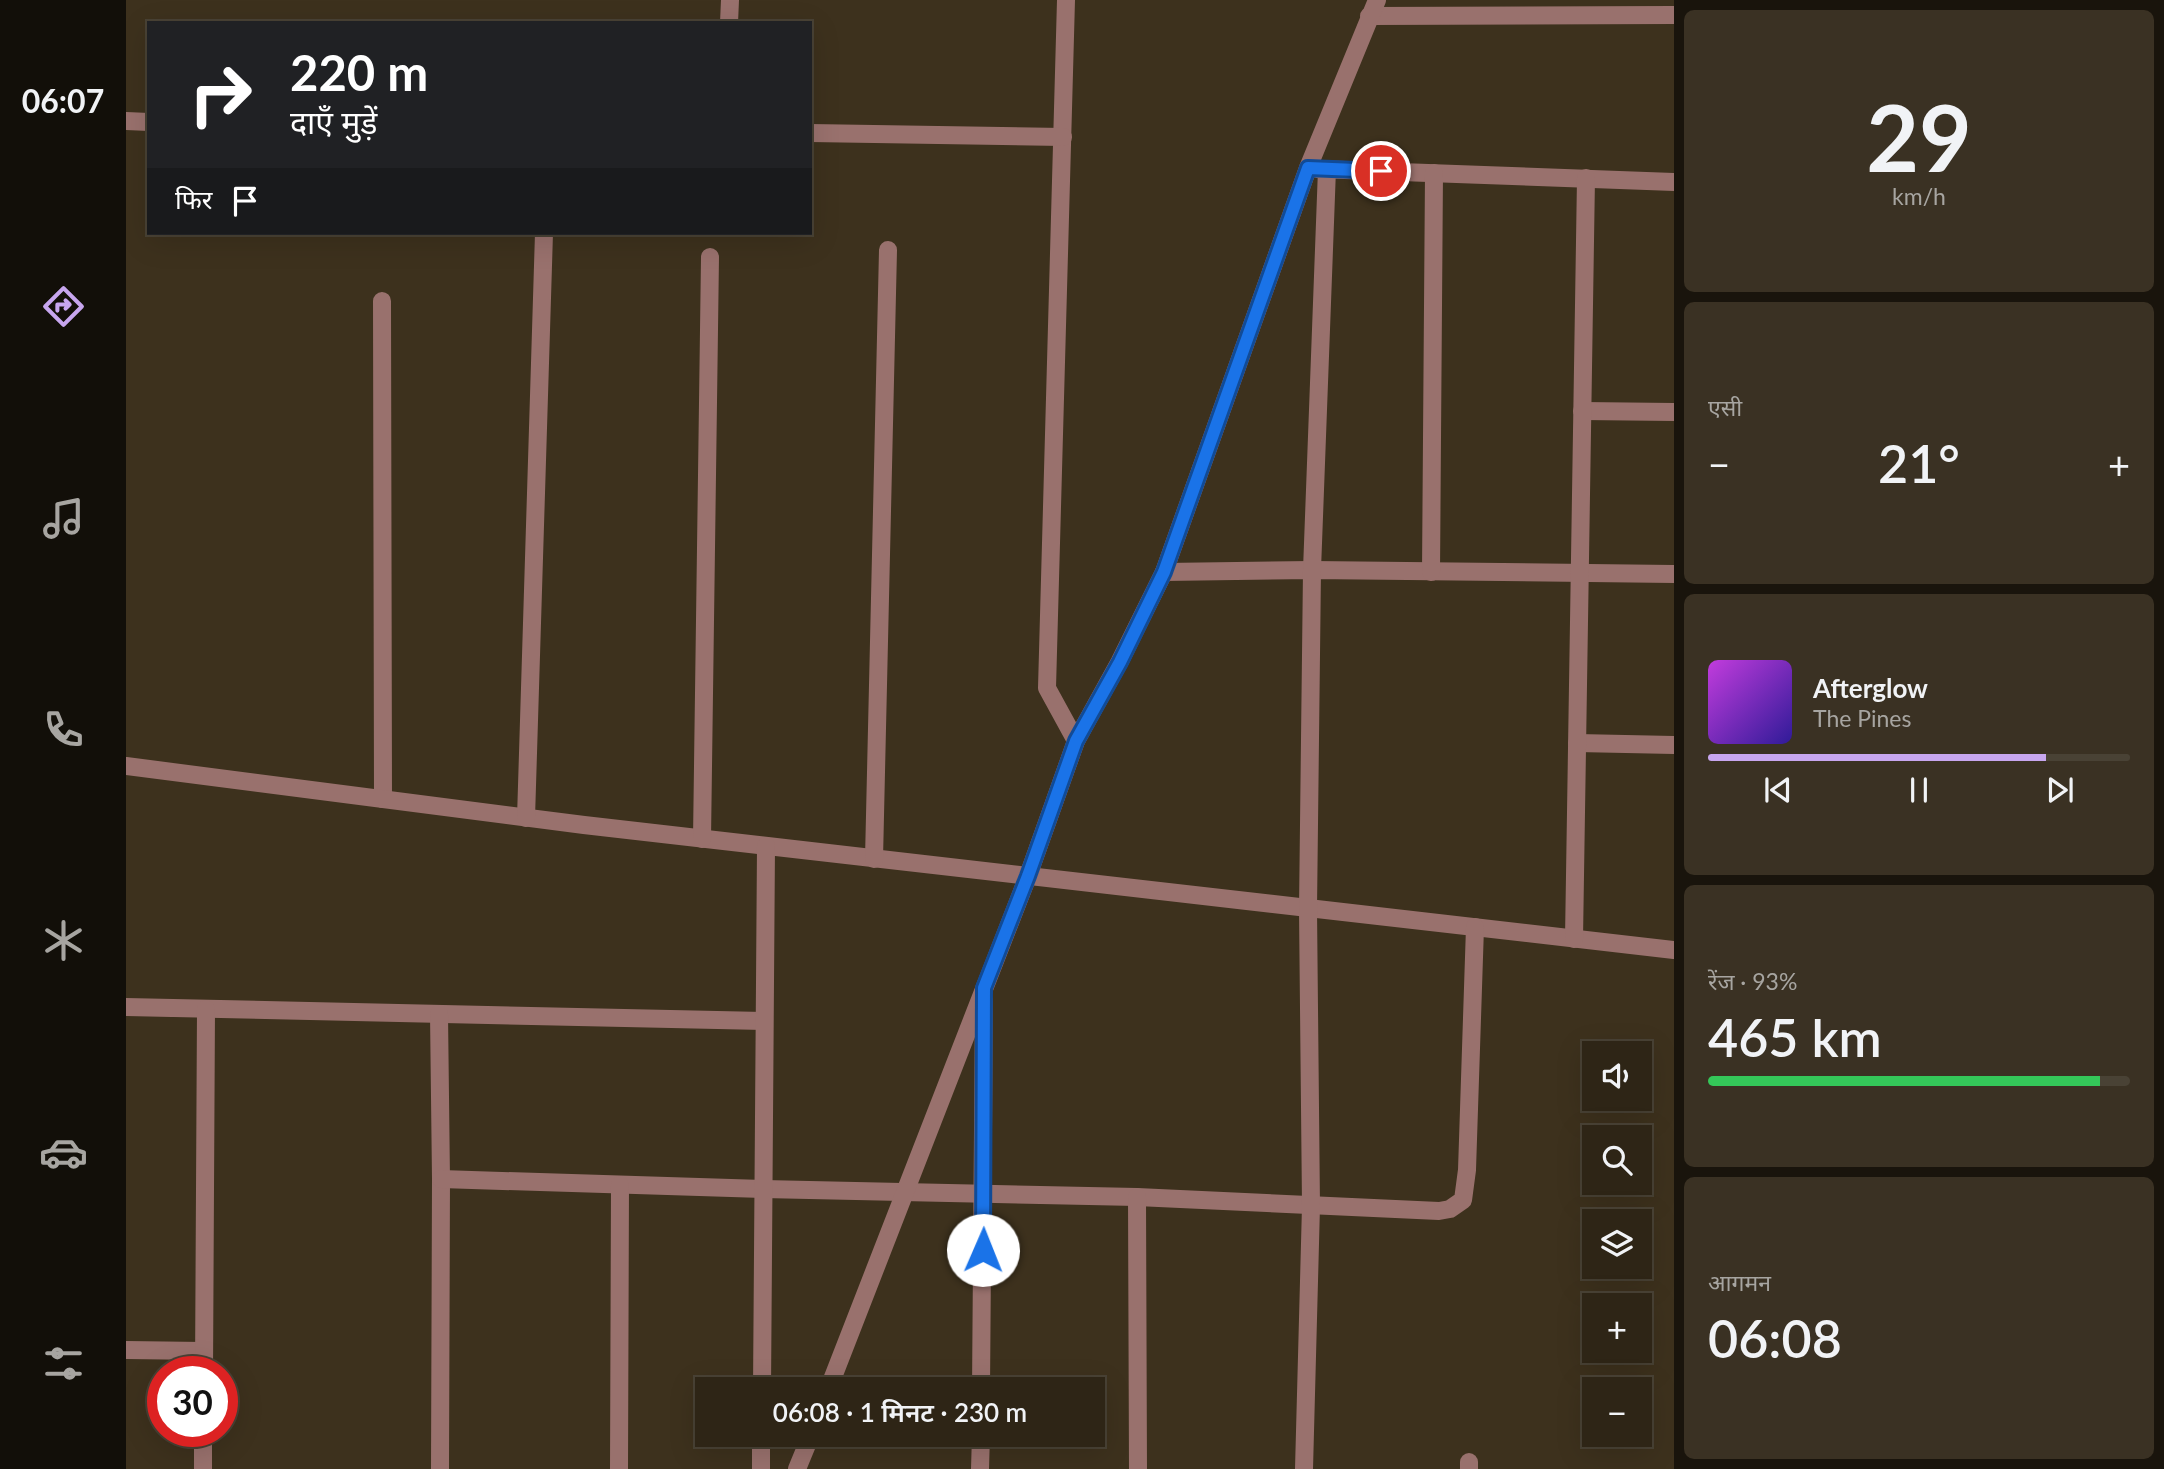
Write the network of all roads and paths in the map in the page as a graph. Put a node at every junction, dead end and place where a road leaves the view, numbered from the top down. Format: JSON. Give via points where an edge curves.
{"nodes":[{"id":1,"x":730,"y":0,"type":"edge"},
{"id":2,"x":1066,"y":0,"type":"edge"},
{"id":3,"x":1373,"y":8,"type":"edge"},
{"id":4,"x":1592,"y":8,"type":"edge"},
{"id":5,"x":1674,"y":15,"type":"edge"},
{"id":6,"x":729,"y":21,"type":"edge"},
{"id":7,"x":126,"y":121,"type":"edge"},
{"id":8,"x":147,"y":122,"type":"edge"},
{"id":9,"x":812,"y":133,"type":"edge"},
{"id":10,"x":1063,"y":137,"type":"junction"},
{"id":11,"x":1308,"y":168,"type":"junction"},
{"id":12,"x":1327,"y":169,"type":"junction"},
{"id":13,"x":1434,"y":173,"type":"junction"},
{"id":14,"x":1586,"y":178,"type":"junction"},
{"id":15,"x":1674,"y":182,"type":"edge"},
{"id":16,"x":544,"y":235,"type":"edge"},
{"id":17,"x":888,"y":250,"type":"dead end"},
{"id":18,"x":710,"y":257,"type":"dead end"},
{"id":19,"x":383,"y":301,"type":"dead end"},
{"id":20,"x":1583,"y":411,"type":"junction"},
{"id":21,"x":1674,"y":412,"type":"edge"},
{"id":22,"x":1312,"y":570,"type":"junction"},
{"id":23,"x":1164,"y":572,"type":"junction"},
{"id":24,"x":1431,"y":572,"type":"junction"},
{"id":25,"x":1580,"y":574,"type":"junction"},
{"id":26,"x":1674,"y":574,"type":"edge"},
{"id":27,"x":1076,"y":741,"type":"junction"},
{"id":28,"x":1577,"y":743,"type":"junction"},
{"id":29,"x":1674,"y":745,"type":"edge"},
{"id":30,"x":126,"y":765,"type":"edge"},
{"id":31,"x":383,"y":799,"type":"junction"},
{"id":32,"x":526,"y":818,"type":"junction"},
{"id":33,"x":702,"y":839,"type":"junction"},
{"id":34,"x":766,"y":846,"type":"junction"},
{"id":35,"x":874,"y":859,"type":"junction"},
{"id":36,"x":1028,"y":876,"type":"junction"},
{"id":37,"x":1308,"y":909,"type":"junction"},
{"id":38,"x":1475,"y":927,"type":"junction"},
{"id":39,"x":1574,"y":939,"type":"junction"},
{"id":40,"x":1674,"y":950,"type":"edge"},
{"id":41,"x":984,"y":988,"type":"junction"},
{"id":42,"x":126,"y":1007,"type":"edge"},
{"id":43,"x":206,"y":1009,"type":"junction"},
{"id":44,"x":439,"y":1014,"type":"junction"},
{"id":45,"x":764,"y":1021,"type":"junction"},
{"id":46,"x":441,"y":1179,"type":"junction"},
{"id":47,"x":620,"y":1185,"type":"junction"},
{"id":48,"x":764,"y":1189,"type":"junction"},
{"id":49,"x":905,"y":1192,"type":"junction"},
{"id":50,"x":984,"y":1194,"type":"junction"},
{"id":51,"x":1137,"y":1197,"type":"junction"},
{"id":52,"x":1311,"y":1206,"type":"junction"},
{"id":53,"x":126,"y":1350,"type":"edge"},
{"id":54,"x":204,"y":1351,"type":"junction"},
{"id":55,"x":204,"y":1356,"type":"edge"},
{"id":56,"x":762,"y":1377,"type":"edge"},
{"id":57,"x":833,"y":1377,"type":"edge"},
{"id":58,"x":981,"y":1377,"type":"edge"},
{"id":59,"x":203,"y":1447,"type":"edge"},
{"id":60,"x":761,"y":1447,"type":"edge"},
{"id":61,"x":806,"y":1447,"type":"edge"},
{"id":62,"x":981,"y":1447,"type":"edge"},
{"id":63,"x":203,"y":1469,"type":"edge"},
{"id":64,"x":440,"y":1469,"type":"edge"},
{"id":65,"x":619,"y":1469,"type":"edge"},
{"id":66,"x":761,"y":1469,"type":"edge"},
{"id":67,"x":797,"y":1469,"type":"edge"},
{"id":68,"x":980,"y":1469,"type":"edge"},
{"id":69,"x":1138,"y":1469,"type":"edge"},
{"id":70,"x":1304,"y":1469,"type":"edge"}],
"edges":[{"from":1,"to":6,"type":"street"},
{"from":2,"to":10,"type":"street"},
{"from":3,"to":4,"type":"street"},
{"from":3,"to":11,"type":"street"},
{"from":4,"to":5,"type":"street"},
{"from":7,"to":8,"type":"street"},
{"from":9,"to":10,"type":"street"},
{"from":10,"to":27,"type":"street","via":[[1047,688]]},
{"from":11,"to":12,"type":"street"},
{"from":11,"to":23,"type":"street"},
{"from":12,"to":13,"type":"street"},
{"from":12,"to":22,"type":"street"},
{"from":13,"to":14,"type":"street"},
{"from":13,"to":24,"type":"street"},
{"from":14,"to":15,"type":"street"},
{"from":14,"to":20,"type":"street"},
{"from":16,"to":32,"type":"street"},
{"from":17,"to":35,"type":"street"},
{"from":18,"to":33,"type":"street"},
{"from":19,"to":31,"type":"street"},
{"from":20,"to":21,"type":"street"},
{"from":20,"to":25,"type":"street"},
{"from":22,"to":23,"type":"street"},
{"from":22,"to":24,"type":"street"},
{"from":22,"to":37,"type":"street"},
{"from":23,"to":27,"type":"street"},
{"from":24,"to":25,"type":"street"},
{"from":25,"to":26,"type":"street"},
{"from":25,"to":28,"type":"street"},
{"from":27,"to":36,"type":"street"},
{"from":28,"to":29,"type":"street"},
{"from":28,"to":39,"type":"street"},
{"from":30,"to":31,"type":"street"},
{"from":31,"to":32,"type":"street"},
{"from":32,"to":33,"type":"street"},
{"from":33,"to":34,"type":"street"},
{"from":34,"to":35,"type":"street"},
{"from":34,"to":45,"type":"street"},
{"from":35,"to":36,"type":"street"},
{"from":36,"to":37,"type":"street"},
{"from":36,"to":41,"type":"street"},
{"from":37,"to":38,"type":"street"},
{"from":37,"to":52,"type":"street"},
{"from":38,"to":39,"type":"street"},
{"from":38,"to":52,"type":"street","via":[[1463,1200],[1439,1211]]},
{"from":39,"to":40,"type":"street"},
{"from":41,"to":49,"type":"street"},
{"from":41,"to":50,"type":"street"},
{"from":42,"to":43,"type":"street"},
{"from":43,"to":44,"type":"street"},
{"from":43,"to":54,"type":"street"},
{"from":44,"to":45,"type":"street"},
{"from":44,"to":46,"type":"street"},
{"from":45,"to":48,"type":"street"},
{"from":46,"to":47,"type":"street"},
{"from":46,"to":64,"type":"street"},
{"from":47,"to":48,"type":"street"},
{"from":47,"to":65,"type":"street"},
{"from":48,"to":49,"type":"street"},
{"from":48,"to":56,"type":"street"},
{"from":49,"to":50,"type":"street"},
{"from":49,"to":57,"type":"street"},
{"from":50,"to":51,"type":"street"},
{"from":50,"to":58,"type":"street"},
{"from":51,"to":52,"type":"street"},
{"from":51,"to":69,"type":"street"},
{"from":52,"to":70,"type":"street"},
{"from":53,"to":54,"type":"street"},
{"from":54,"to":55,"type":"street"},
{"from":59,"to":63,"type":"street"},
{"from":60,"to":66,"type":"street"},
{"from":61,"to":67,"type":"street"},
{"from":62,"to":68,"type":"street"}]}
